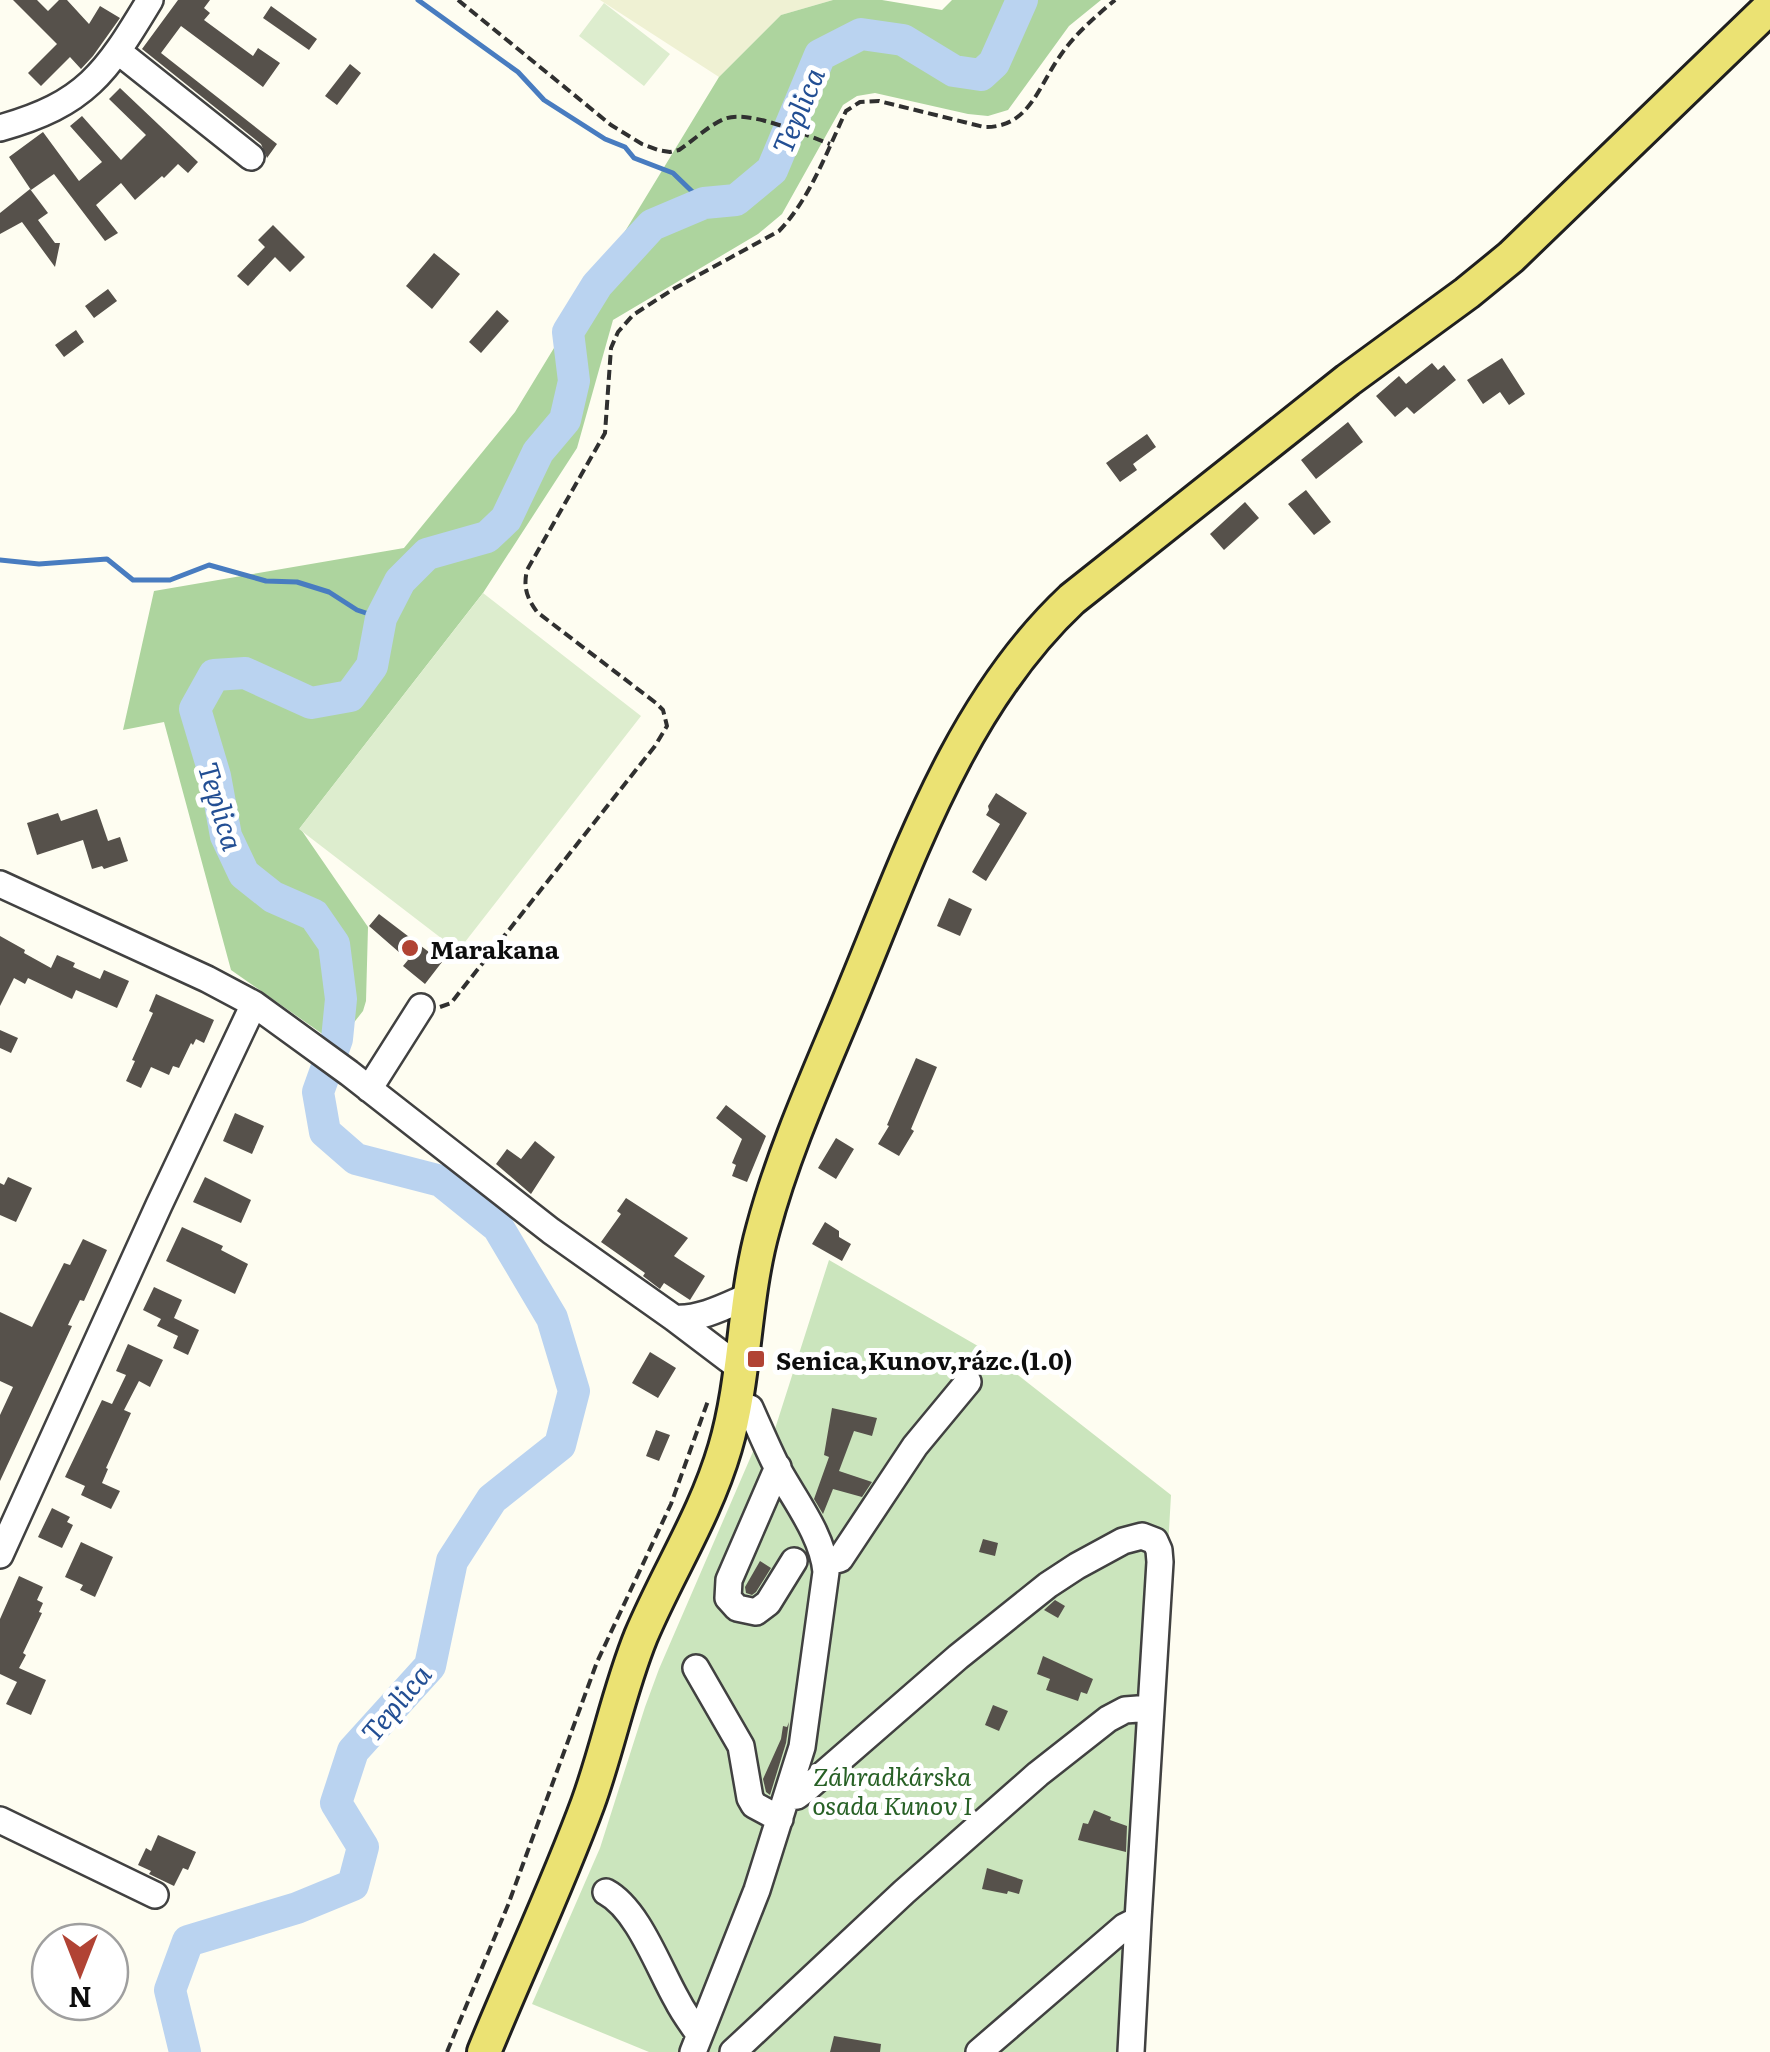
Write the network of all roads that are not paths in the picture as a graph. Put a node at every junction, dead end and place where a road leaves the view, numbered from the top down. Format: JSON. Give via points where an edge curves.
{"nodes":[{"id":1,"x":150,"y":0,"type":"edge"},
{"id":2,"x":1770,"y":7,"type":"edge"},
{"id":3,"x":118,"y":52,"type":"junction"},
{"id":4,"x":0,"y":128,"type":"edge"},
{"id":5,"x":251,"y":157,"type":"dead end"},
{"id":6,"x":0,"y":884,"type":"edge"},
{"id":7,"x":254,"y":1004,"type":"junction"},
{"id":8,"x":421,"y":1007,"type":"road end"},
{"id":9,"x":359,"y":1081,"type":"junction"},
{"id":10,"x":750,"y":1296,"type":"junction"},
{"id":11,"x":674,"y":1318,"type":"junction"},
{"id":12,"x":740,"y":1368,"type":"junction"},
{"id":13,"x":968,"y":1382,"type":"dead end"},
{"id":14,"x":723,"y":1399,"type":"junction"},
{"id":15,"x":778,"y":1468,"type":"junction"},
{"id":16,"x":0,"y":1555,"type":"edge"},
{"id":17,"x":794,"y":1561,"type":"dead end"},
{"id":18,"x":825,"y":1563,"type":"junction"},
{"id":19,"x":696,"y":1668,"type":"dead end"},
{"id":20,"x":1151,"y":1708,"type":"junction"},
{"id":21,"x":783,"y":1808,"type":"junction"},
{"id":22,"x":0,"y":1820,"type":"edge"},
{"id":23,"x":606,"y":1892,"type":"dead end"},
{"id":24,"x":155,"y":1894,"type":"dead end"},
{"id":25,"x":1138,"y":1920,"type":"junction"},
{"id":26,"x":696,"y":2043,"type":"edge"},
{"id":27,"x":484,"y":2052,"type":"edge"},
{"id":28,"x":733,"y":2052,"type":"edge"},
{"id":29,"x":979,"y":2052,"type":"edge"},
{"id":30,"x":1131,"y":2052,"type":"edge"}],
"edges":[{"from":1,"to":3,"type":"street"},
{"from":2,"to":10,"type":"main road","via":[[1512,256],[1100,576],[1019,658],[970,732],[898,883],[792,1141],[764,1225]]},
{"from":3,"to":4,"type":"street","via":[[59,108]]},
{"from":3,"to":5,"type":"street"},
{"from":6,"to":7,"type":"street"},
{"from":7,"to":9,"type":"street"},
{"from":7,"to":16,"type":"street"},
{"from":8,"to":9,"type":"street"},
{"from":9,"to":11,"type":"street","via":[[550,1231]]},
{"from":10,"to":11,"type":"street","via":[[692,1318]]},
{"from":10,"to":12,"type":"main road"},
{"from":11,"to":12,"type":"street"},
{"from":12,"to":14,"type":"main road"},
{"from":13,"to":18,"type":"street","via":[[915,1446],[845,1553]]},
{"from":14,"to":15,"type":"street","via":[[750,1408]]},
{"from":14,"to":27,"type":"main road","via":[[725,1446],[709,1495],[642,1633],[590,1798]]},
{"from":15,"to":17,"type":"street","via":[[729,1580],[728,1598],[756,1612]]},
{"from":15,"to":18,"type":"street"},
{"from":18,"to":21,"type":"street","via":[[805,1732]]},
{"from":19,"to":21,"type":"street","via":[[741,1746],[754,1805]]},
{"from":20,"to":21,"type":"street","via":[[1160,1562],[1154,1541],[1142,1536],[1048,1585]]},
{"from":20,"to":25,"type":"street"},
{"from":20,"to":28,"type":"street","via":[[1108,1719],[1038,1774]]},
{"from":21,"to":26,"type":"street"},
{"from":22,"to":24,"type":"street"},
{"from":23,"to":26,"type":"street","via":[[618,1898],[658,1958]]},
{"from":25,"to":29,"type":"street"},
{"from":25,"to":30,"type":"street"}]}
